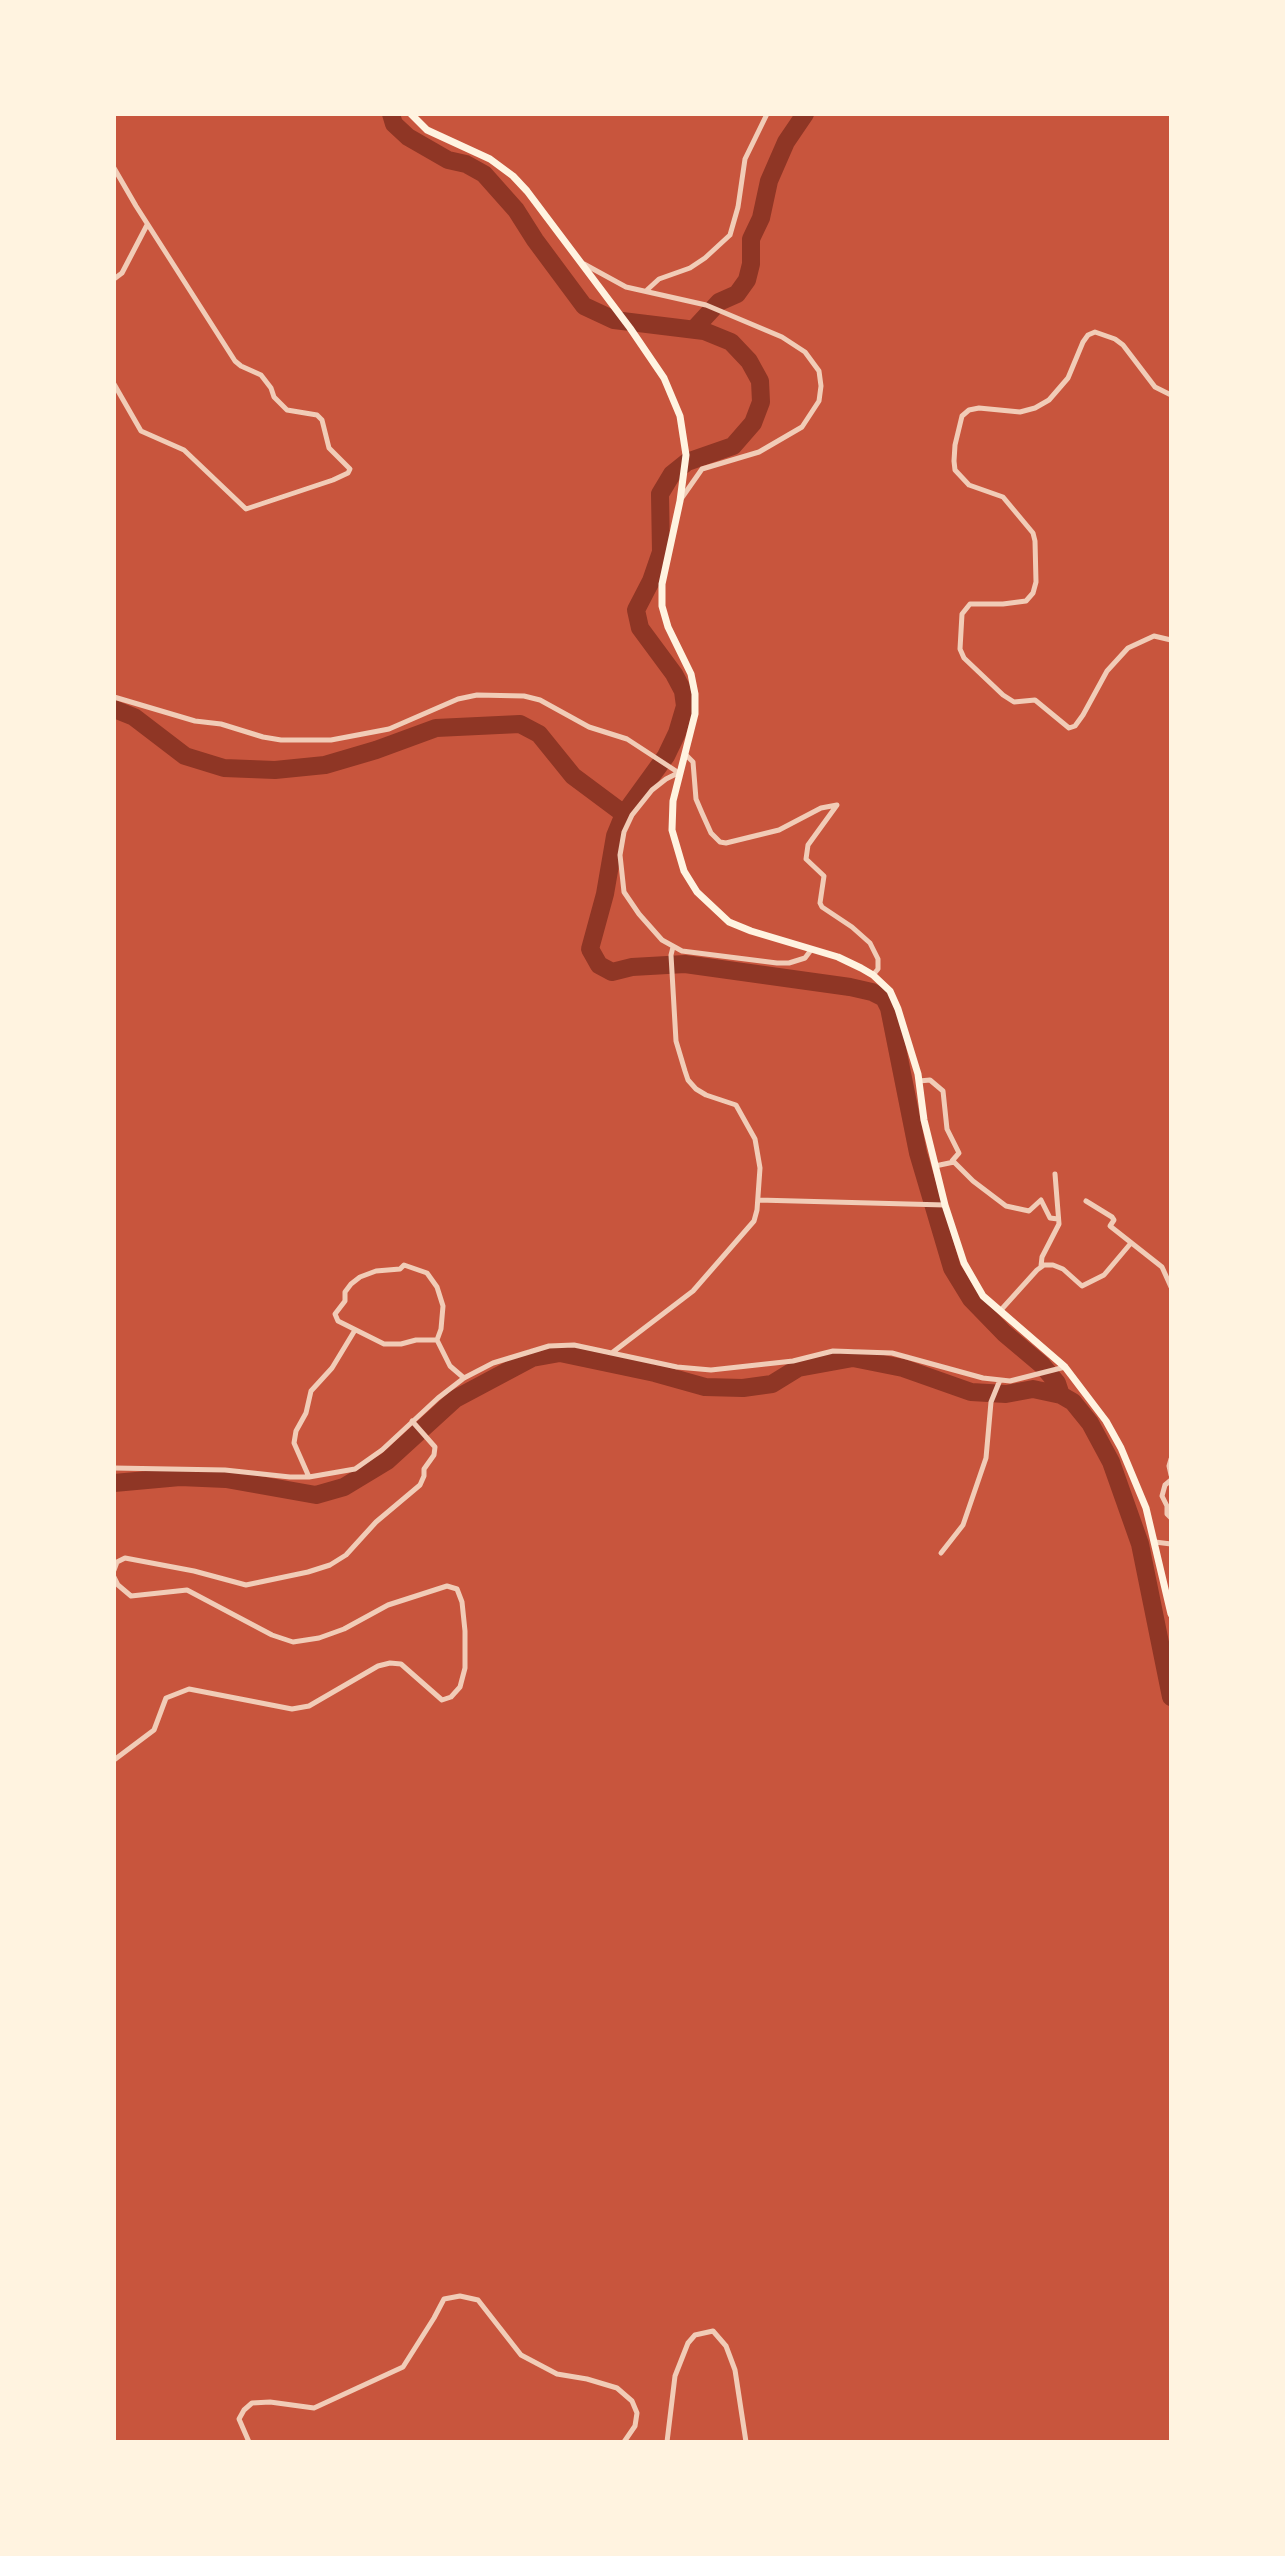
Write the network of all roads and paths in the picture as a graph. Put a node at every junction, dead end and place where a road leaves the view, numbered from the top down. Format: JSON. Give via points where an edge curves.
{"nodes":[{"id":1,"x":411,"y":114,"type":"edge"},
{"id":2,"x":767,"y":114,"type":"edge"},
{"id":3,"x":114,"y":168,"type":"edge"},
{"id":4,"x":148,"y":224,"type":"junction"},
{"id":5,"x":580,"y":262,"type":"junction"},
{"id":6,"x":114,"y":279,"type":"edge"},
{"id":7,"x":647,"y":290,"type":"junction"},
{"id":8,"x":114,"y":384,"type":"edge"},
{"id":9,"x":1171,"y":395,"type":"edge"},
{"id":10,"x":680,"y":501,"type":"junction"},
{"id":11,"x":1171,"y":640,"type":"edge"},
{"id":12,"x":114,"y":697,"type":"edge"},
{"id":13,"x":684,"y":754,"type":"junction"},
{"id":14,"x":679,"y":773,"type":"junction"},
{"id":15,"x":673,"y":947,"type":"junction"},
{"id":16,"x":812,"y":949,"type":"junction"},
{"id":17,"x":873,"y":975,"type":"junction"},
{"id":18,"x":919,"y":1081,"type":"junction"},
{"id":19,"x":952,"y":1161,"type":"junction"},
{"id":20,"x":935,"y":1166,"type":"junction"},
{"id":21,"x":1055,"y":1174,"type":"dead end"},
{"id":22,"x":758,"y":1200,"type":"junction"},
{"id":23,"x":1086,"y":1201,"type":"dead end"},
{"id":24,"x":942,"y":1204,"type":"junction"},
{"id":25,"x":1058,"y":1219,"type":"junction"},
{"id":26,"x":1131,"y":1243,"type":"junction"},
{"id":27,"x":1041,"y":1267,"type":"junction"},
{"id":28,"x":1171,"y":1287,"type":"edge"},
{"id":29,"x":1000,"y":1312,"type":"junction"},
{"id":30,"x":355,"y":1330,"type":"junction"},
{"id":31,"x":437,"y":1340,"type":"junction"},
{"id":32,"x":612,"y":1352,"type":"junction"},
{"id":33,"x":1062,"y":1368,"type":"junction"},
{"id":34,"x":464,"y":1378,"type":"junction"},
{"id":35,"x":1000,"y":1380,"type":"junction"},
{"id":36,"x":414,"y":1423,"type":"junction"},
{"id":37,"x":1171,"y":1459,"type":"edge"},
{"id":38,"x":114,"y":1468,"type":"edge"},
{"id":39,"x":309,"y":1477,"type":"junction"},
{"id":40,"x":1171,"y":1478,"type":"edge"},
{"id":41,"x":1171,"y":1518,"type":"edge"},
{"id":42,"x":1155,"y":1542,"type":"junction"},
{"id":43,"x":1171,"y":1544,"type":"edge"},
{"id":44,"x":941,"y":1553,"type":"dead end"},
{"id":45,"x":114,"y":1570,"type":"edge"},
{"id":46,"x":114,"y":1577,"type":"edge"},
{"id":47,"x":1171,"y":1614,"type":"edge"},
{"id":48,"x":114,"y":1760,"type":"edge"},
{"id":49,"x":249,"y":2442,"type":"edge"},
{"id":50,"x":624,"y":2442,"type":"edge"},
{"id":51,"x":667,"y":2442,"type":"edge"},
{"id":52,"x":746,"y":2442,"type":"edge"}],
"edges":[{"from":1,"to":5,"type":"main road","via":[[427,130],[502,166]]},
{"from":2,"to":7,"type":"street","via":[[745,159],[730,235],[690,268],[659,279]]},
{"from":3,"to":4,"type":"street"},
{"from":4,"to":6,"type":"street"},
{"from":4,"to":8,"type":"street","via":[[235,361],[261,375],[287,410],[317,415],[329,448],[350,469],[333,480],[246,509],[184,450],[141,431]]},
{"from":5,"to":7,"type":"street","via":[[626,287]]},
{"from":5,"to":10,"type":"main road","via":[[655,363],[676,403],[686,455]]},
{"from":7,"to":10,"type":"street","via":[[706,305],[782,337],[805,352],[819,371],[819,401],[802,427],[759,452],[702,469]]},
{"from":9,"to":11,"type":"street","via":[[1155,387],[1123,345],[1095,332],[1083,342],[1068,378],[1049,400],[1020,412],[979,408],[962,416],[954,461],[969,485],[1003,497],[1035,541],[1036,582],[1026,601],[970,604],[962,614],[964,658],[1003,695],[1014,702],[1035,700],[1069,728],[1128,648],[1154,636]]},
{"from":10,"to":13,"type":"main road","via":[[662,606],[695,694]]},
{"from":12,"to":14,"type":"street","via":[[263,737],[331,740],[389,729],[458,699],[514,695],[540,700],[578,722],[627,739]]},
{"from":13,"to":14,"type":"main road"},
{"from":13,"to":17,"type":"street","via":[[693,762],[696,799],[720,842],[779,830],[837,805],[808,845],[806,859],[824,876],[822,907],[870,943],[878,959]]},
{"from":14,"to":15,"type":"street","via":[[652,790],[632,815],[620,855],[624,892]]},
{"from":14,"to":16,"type":"main road","via":[[672,830],[697,892],[729,922]]},
{"from":15,"to":16,"type":"street","via":[[777,963],[805,958]]},
{"from":15,"to":22,"type":"street","via":[[676,1041],[688,1080],[706,1095],[736,1105],[755,1139]]},
{"from":16,"to":17,"type":"main road"},
{"from":17,"to":18,"type":"main road","via":[[890,991],[898,1009]]},
{"from":18,"to":19,"type":"street","via":[[930,1080],[943,1091],[947,1129],[959,1153]]},
{"from":18,"to":20,"type":"main road"},
{"from":19,"to":20,"type":"street"},
{"from":19,"to":25,"type":"street","via":[[1006,1206],[1029,1211],[1041,1200],[1050,1218]]},
{"from":20,"to":24,"type":"main road"},
{"from":21,"to":25,"type":"street"},
{"from":22,"to":24,"type":"street"},
{"from":22,"to":32,"type":"street","via":[[754,1221],[693,1291]]},
{"from":23,"to":26,"type":"street","via":[[1114,1220],[1110,1226]]},
{"from":24,"to":29,"type":"main road","via":[[973,1282]]},
{"from":25,"to":27,"type":"street"},
{"from":26,"to":27,"type":"street","via":[[1104,1275],[1082,1286],[1063,1269]]},
{"from":26,"to":28,"type":"street","via":[[1162,1267]]},
{"from":27,"to":29,"type":"street"},
{"from":29,"to":33,"type":"main road"},
{"from":30,"to":31,"type":"street","via":[[384,1344]]},
{"from":30,"to":31,"type":"street","via":[[335,1314],[351,1284],[404,1265],[427,1273],[437,1287],[443,1306]]},
{"from":30,"to":39,"type":"street","via":[[311,1391],[296,1431],[294,1443]]},
{"from":31,"to":34,"type":"street","via":[[450,1366]]},
{"from":32,"to":34,"type":"street","via":[[549,1346]]},
{"from":32,"to":35,"type":"street","via":[[711,1370],[833,1351],[892,1353]]},
{"from":33,"to":35,"type":"street"},
{"from":33,"to":42,"type":"main road","via":[[1084,1390],[1121,1448]]},
{"from":34,"to":36,"type":"street"},
{"from":35,"to":44,"type":"street","via":[[991,1402],[986,1458],[963,1525]]},
{"from":36,"to":39,"type":"street","via":[[355,1469]]},
{"from":36,"to":45,"type":"street","via":[[435,1447],[420,1485],[330,1565],[246,1585],[125,1558]]},
{"from":37,"to":40,"type":"street"},
{"from":38,"to":39,"type":"street"},
{"from":40,"to":41,"type":"street","via":[[1162,1496]]},
{"from":42,"to":43,"type":"street"},
{"from":42,"to":47,"type":"main road"},
{"from":46,"to":48,"type":"street","via":[[131,1596],[187,1590],[293,1642],[344,1629],[388,1605],[447,1586],[457,1589],[465,1631],[465,1668],[451,1697],[442,1700],[401,1664],[390,1663],[309,1706],[292,1709],[189,1689],[166,1698],[154,1730]]},
{"from":49,"to":50,"type":"street","via":[[239,2419],[252,2403],[314,2408],[403,2367],[444,2299],[460,2296],[478,2300],[521,2355],[557,2374],[617,2388],[632,2401],[635,2426]]},
{"from":51,"to":52,"type":"street","via":[[675,2376],[684,2354],[691,2338],[713,2331],[735,2370]]}]}
